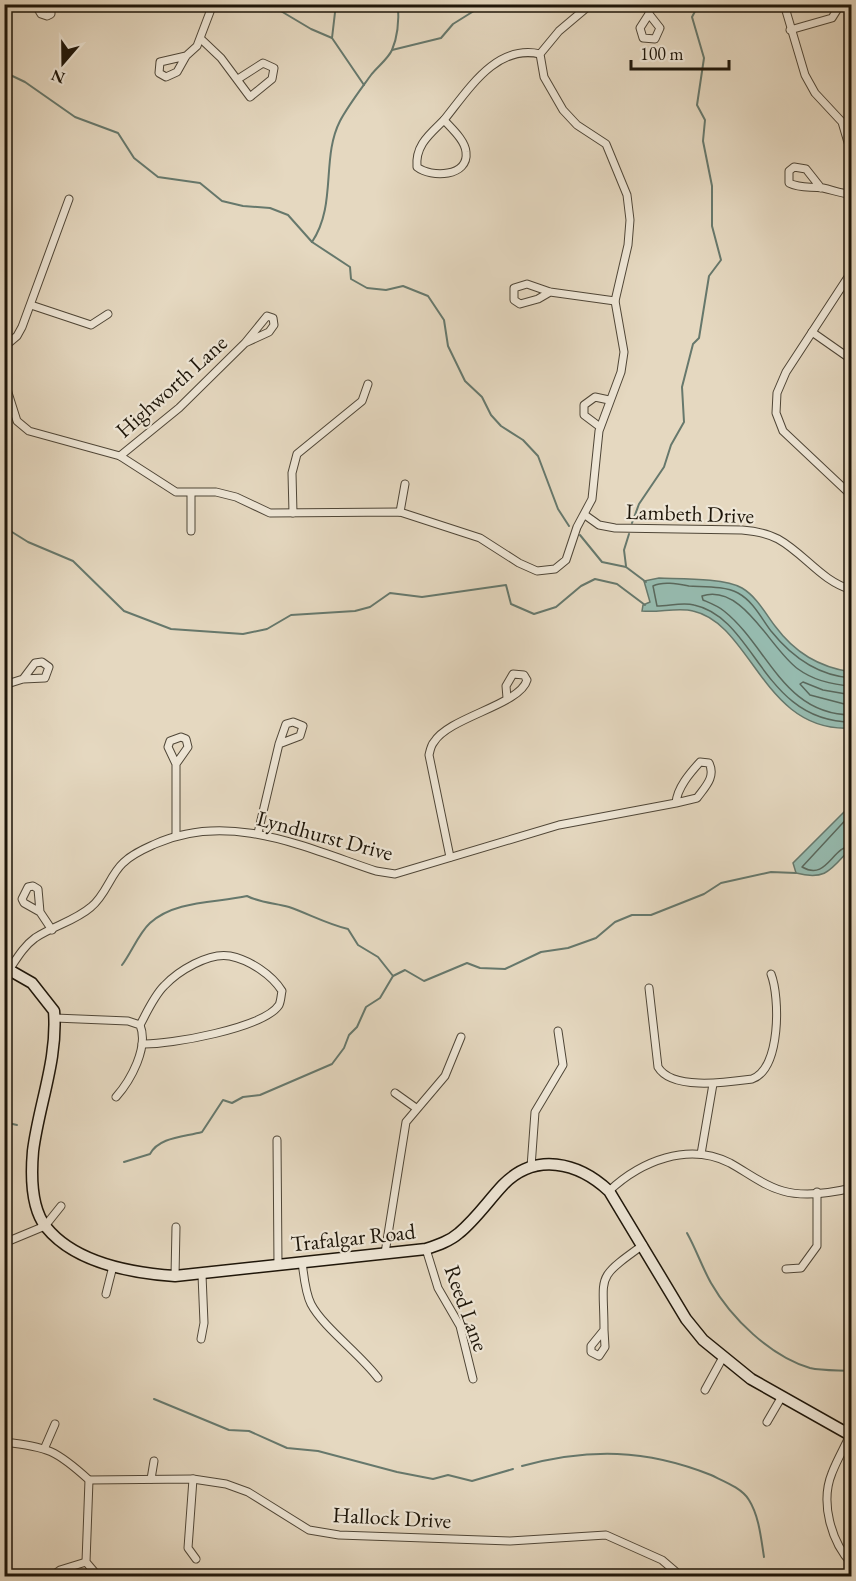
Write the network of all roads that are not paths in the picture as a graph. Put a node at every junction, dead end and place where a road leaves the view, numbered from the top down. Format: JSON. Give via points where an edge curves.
{"nodes":[{"id":1,"x":35,"y":4,"type":"edge"},
{"id":2,"x":51,"y":4,"type":"edge"},
{"id":3,"x":213,"y":4,"type":"edge"},
{"id":4,"x":591,"y":4,"type":"edge"},
{"id":5,"x":649,"y":4,"type":"edge"},
{"id":6,"x":836,"y":4,"type":"edge"},
{"id":7,"x":785,"y":5,"type":"edge"},
{"id":8,"x":649,"y":14,"type":"dead end"},
{"id":9,"x":790,"y":30,"type":"junction"},
{"id":10,"x":201,"y":39,"type":"junction"},
{"id":11,"x":540,"y":54,"type":"junction"},
{"id":12,"x":186,"y":56,"type":"dead end"},
{"id":13,"x":238,"y":79,"type":"junction"},
{"id":14,"x":444,"y":120,"type":"junction"},
{"id":15,"x":852,"y":120,"type":"edge"},
{"id":16,"x":842,"y":122,"type":"junction"},
{"id":17,"x":850,"y":146,"type":"edge"},
{"id":18,"x":852,"y":156,"type":"edge"},
{"id":19,"x":821,"y":188,"type":"junction"},
{"id":20,"x":852,"y":194,"type":"edge"},
{"id":21,"x":69,"y":199,"type":"dead end"},
{"id":22,"x":852,"y":271,"type":"edge"},
{"id":23,"x":550,"y":292,"type":"junction"},
{"id":24,"x":615,"y":301,"type":"junction"},
{"id":25,"x":31,"y":305,"type":"junction"},
{"id":26,"x":108,"y":314,"type":"dead end"},
{"id":27,"x":812,"y":332,"type":"junction"},
{"id":28,"x":245,"y":343,"type":"dead end"},
{"id":29,"x":4,"y":347,"type":"edge"},
{"id":30,"x":852,"y":360,"type":"edge"},
{"id":31,"x":4,"y":380,"type":"edge"},
{"id":32,"x":368,"y":384,"type":"dead end"},
{"id":33,"x":609,"y":400,"type":"junction"},
{"id":34,"x":600,"y":427,"type":"junction"},
{"id":35,"x":120,"y":456,"type":"junction"},
{"id":36,"x":405,"y":484,"type":"dead end"},
{"id":37,"x":191,"y":494,"type":"junction"},
{"id":38,"x":852,"y":496,"type":"edge"},
{"id":39,"x":400,"y":512,"type":"junction"},
{"id":40,"x":293,"y":513,"type":"junction"},
{"id":41,"x":585,"y":514,"type":"junction"},
{"id":42,"x":190,"y":531,"type":"dead end"},
{"id":43,"x":852,"y":590,"type":"edge"},
{"id":44,"x":23,"y":679,"type":"dead end"},
{"id":45,"x":4,"y":685,"type":"edge"},
{"id":46,"x":507,"y":698,"type":"dead end"},
{"id":47,"x":279,"y":744,"type":"dead end"},
{"id":48,"x":177,"y":764,"type":"dead end"},
{"id":49,"x":676,"y":803,"type":"junction"},
{"id":50,"x":258,"y":833,"type":"junction"},
{"id":51,"x":176,"y":835,"type":"junction"},
{"id":52,"x":450,"y":856,"type":"junction"},
{"id":53,"x":40,"y":912,"type":"dead end"},
{"id":54,"x":52,"y":930,"type":"junction"},
{"id":55,"x":7,"y":968,"type":"edge"},
{"id":56,"x":771,"y":974,"type":"dead end"},
{"id":57,"x":649,"y":988,"type":"dead end"},
{"id":58,"x":55,"y":1018,"type":"junction"},
{"id":59,"x":140,"y":1025,"type":"junction"},
{"id":60,"x":558,"y":1031,"type":"dead end"},
{"id":61,"x":461,"y":1037,"type":"dead end"},
{"id":62,"x":142,"y":1044,"type":"junction"},
{"id":63,"x":713,"y":1084,"type":"junction"},
{"id":64,"x":394,"y":1093,"type":"dead end"},
{"id":65,"x":116,"y":1097,"type":"dead end"},
{"id":66,"x":416,"y":1108,"type":"junction"},
{"id":67,"x":277,"y":1140,"type":"dead end"},
{"id":68,"x":701,"y":1154,"type":"junction"},
{"id":69,"x":531,"y":1167,"type":"junction"},
{"id":70,"x":852,"y":1188,"type":"edge"},
{"id":71,"x":609,"y":1191,"type":"junction"},
{"id":72,"x":817,"y":1192,"type":"junction"},
{"id":73,"x":61,"y":1206,"type":"dead end"},
{"id":74,"x":45,"y":1226,"type":"junction"},
{"id":75,"x":176,"y":1227,"type":"dead end"},
{"id":76,"x":4,"y":1243,"type":"edge"},
{"id":77,"x":643,"y":1245,"type":"junction"},
{"id":78,"x":426,"y":1249,"type":"junction"},
{"id":79,"x":385,"y":1252,"type":"junction"},
{"id":80,"x":302,"y":1263,"type":"junction"},
{"id":81,"x":278,"y":1265,"type":"junction"},
{"id":82,"x":113,"y":1266,"type":"junction"},
{"id":83,"x":786,"y":1269,"type":"dead end"},
{"id":84,"x":202,"y":1275,"type":"junction"},
{"id":85,"x":175,"y":1276,"type":"junction"},
{"id":86,"x":106,"y":1294,"type":"dead end"},
{"id":87,"x":604,"y":1330,"type":"dead end"},
{"id":88,"x":201,"y":1339,"type":"dead end"},
{"id":89,"x":722,"y":1359,"type":"junction"},
{"id":90,"x":378,"y":1378,"type":"dead end"},
{"id":91,"x":473,"y":1379,"type":"dead end"},
{"id":92,"x":705,"y":1390,"type":"dead end"},
{"id":93,"x":781,"y":1398,"type":"junction"},
{"id":94,"x":767,"y":1422,"type":"dead end"},
{"id":95,"x":55,"y":1424,"type":"dead end"},
{"id":96,"x":851,"y":1436,"type":"edge"},
{"id":97,"x":4,"y":1442,"type":"edge"},
{"id":98,"x":45,"y":1447,"type":"junction"},
{"id":99,"x":154,"y":1461,"type":"dead end"},
{"id":100,"x":151,"y":1479,"type":"junction"},
{"id":101,"x":193,"y":1479,"type":"junction"},
{"id":102,"x":89,"y":1480,"type":"junction"},
{"id":103,"x":196,"y":1559,"type":"dead end"},
{"id":104,"x":86,"y":1562,"type":"junction"},
{"id":105,"x":852,"y":1564,"type":"edge"},
{"id":106,"x":676,"y":1572,"type":"dead end"},
{"id":107,"x":52,"y":1576,"type":"edge"},
{"id":108,"x":98,"y":1576,"type":"edge"}],
"edges":[{"from":1,"to":2,"type":"street","via":[[47,16],[51,14]]},
{"from":3,"to":10,"type":"street"},
{"from":4,"to":11,"type":"street","via":[[559,31]]},
{"from":5,"to":8,"type":"street"},
{"from":6,"to":9,"type":"street","via":[[831,18]]},
{"from":7,"to":9,"type":"street"},
{"from":9,"to":16,"type":"street","via":[[815,93]]},
{"from":10,"to":12,"type":"street"},
{"from":10,"to":13,"type":"street"},
{"from":11,"to":14,"type":"street","via":[[510,54],[488,68]]},
{"from":11,"to":24,"type":"street","via":[[552,94],[578,125],[606,144],[627,195],[628,245]]},
{"from":13,"to":13,"type":"street","via":[[250,97],[272,80],[274,68],[263,63]]},
{"from":14,"to":14,"type":"street","via":[[461,140],[466,152],[463,164],[454,171],[425,173],[417,167],[416,156],[421,144]]},
{"from":15,"to":16,"type":"street"},
{"from":16,"to":17,"type":"street"},
{"from":17,"to":18,"type":"street"},
{"from":19,"to":19,"type":"street","via":[[806,169],[795,167],[789,171],[789,183]]},
{"from":19,"to":20,"type":"street"},
{"from":21,"to":25,"type":"street"},
{"from":22,"to":27,"type":"street"},
{"from":23,"to":23,"type":"street","via":[[527,284],[514,288],[512,294],[520,304]]},
{"from":23,"to":24,"type":"street"},
{"from":24,"to":33,"type":"street","via":[[624,352],[621,372]]},
{"from":25,"to":26,"type":"street","via":[[91,326]]},
{"from":25,"to":29,"type":"street","via":[[17,336]]},
{"from":27,"to":30,"type":"street"},
{"from":27,"to":38,"type":"street","via":[[777,393],[776,413],[783,431]]},
{"from":28,"to":35,"type":"street","name":"Highworth Lane","via":[[178,408]]},
{"from":31,"to":35,"type":"street","via":[[17,421],[29,431]]},
{"from":32,"to":40,"type":"street","via":[[362,401],[297,454],[292,473]]},
{"from":33,"to":34,"type":"street"},
{"from":33,"to":34,"type":"street","via":[[595,397],[584,405],[584,415]]},
{"from":34,"to":41,"type":"street","via":[[592,499]]},
{"from":35,"to":37,"type":"street","via":[[176,492]]},
{"from":36,"to":39,"type":"street"},
{"from":37,"to":40,"type":"street","via":[[216,492],[270,513]]},
{"from":37,"to":42,"type":"street"},
{"from":39,"to":40,"type":"street"},
{"from":39,"to":41,"type":"street","via":[[480,538],[537,570],[555,569],[566,560]]},
{"from":41,"to":43,"type":"street","name":"Lambeth Drive","via":[[599,525],[615,528],[760,532],[794,550],[838,586]]},
{"from":44,"to":45,"type":"street"},
{"from":46,"to":52,"type":"street","via":[[434,741],[429,755]]},
{"from":47,"to":50,"type":"street"},
{"from":48,"to":51,"type":"street"},
{"from":49,"to":49,"type":"street","name":"Lyndhurst Drive","via":[[676,795],[700,762],[709,763],[711,778],[698,798]]},
{"from":49,"to":52,"type":"street","name":"Lyndhurst Drive","via":[[559,825]]},
{"from":50,"to":51,"type":"street","name":"Lyndhurst Drive","via":[[203,831]]},
{"from":50,"to":52,"type":"street","name":"Lyndhurst Drive","via":[[395,874]]},
{"from":51,"to":54,"type":"street","name":"Lyndhurst Drive","via":[[122,863],[92,907]]},
{"from":53,"to":54,"type":"street"},
{"from":54,"to":55,"type":"street","name":"Lyndhurst Drive","via":[[25,947]]},
{"from":55,"to":58,"type":"street","via":[[32,983],[48,1000]]},
{"from":56,"to":63,"type":"street","via":[[776,987],[777,1017],[767,1066],[758,1077]]},
{"from":57,"to":63,"type":"street","via":[[661,1072],[669,1078]]},
{"from":58,"to":59,"type":"street","via":[[128,1021]]},
{"from":58,"to":74,"type":"street","via":[[51,1065],[33,1152],[36,1206]]},
{"from":59,"to":62,"type":"street"},
{"from":59,"to":62,"type":"street","via":[[164,986],[178,974],[212,958],[229,956],[255,967],[282,991],[279,1004],[268,1015],[249,1023],[194,1039]]},
{"from":60,"to":69,"type":"street","via":[[563,1065],[535,1112]]},
{"from":61,"to":66,"type":"street","via":[[445,1076]]},
{"from":62,"to":65,"type":"street","via":[[125,1087]]},
{"from":63,"to":68,"type":"street"},
{"from":64,"to":66,"type":"street"},
{"from":66,"to":79,"type":"street","via":[[406,1122],[402,1140]]},
{"from":67,"to":81,"type":"street"},
{"from":68,"to":71,"type":"street","via":[[668,1156],[644,1165]]},
{"from":68,"to":72,"type":"street","via":[[728,1162],[770,1187],[804,1194]]},
{"from":69,"to":71,"type":"street","name":"Trafalgar Road","via":[[551,1164],[579,1169]]},
{"from":69,"to":78,"type":"street","name":"Trafalgar Road","via":[[504,1184],[457,1235]]},
{"from":70,"to":72,"type":"street"},
{"from":71,"to":77,"type":"street","name":"Trafalgar Road"},
{"from":72,"to":83,"type":"street","via":[[817,1246],[801,1268]]},
{"from":73,"to":74,"type":"street"},
{"from":74,"to":76,"type":"street"},
{"from":74,"to":82,"type":"street","name":"Trafalgar Road","via":[[73,1250]]},
{"from":75,"to":85,"type":"street"},
{"from":77,"to":87,"type":"street","via":[[606,1274],[602,1285]]},
{"from":77,"to":89,"type":"street","name":"Trafalgar Road","via":[[686,1319]]},
{"from":78,"to":79,"type":"street","name":"Trafalgar Road"},
{"from":78,"to":91,"type":"street","name":"Reed Lane","via":[[438,1288],[459,1326]]},
{"from":79,"to":80,"type":"street","name":"Trafalgar Road"},
{"from":80,"to":81,"type":"street","name":"Trafalgar Road"},
{"from":80,"to":90,"type":"street","via":[[311,1304]]},
{"from":81,"to":84,"type":"street","name":"Trafalgar Road"},
{"from":82,"to":85,"type":"street","name":"Trafalgar Road"},
{"from":82,"to":86,"type":"street"},
{"from":84,"to":85,"type":"street","name":"Trafalgar Road"},
{"from":84,"to":88,"type":"street"},
{"from":89,"to":92,"type":"street"},
{"from":89,"to":93,"type":"street","name":"Trafalgar Road"},
{"from":93,"to":94,"type":"street"},
{"from":93,"to":96,"type":"street","name":"Trafalgar Road"},
{"from":95,"to":98,"type":"street"},
{"from":96,"to":105,"type":"street","via":[[831,1474],[827,1494],[840,1552]]},
{"from":97,"to":98,"type":"street"},
{"from":98,"to":102,"type":"street"},
{"from":99,"to":100,"type":"street"},
{"from":100,"to":101,"type":"street","name":"Hallock Drive"},
{"from":100,"to":102,"type":"street","name":"Hallock Drive"},
{"from":101,"to":103,"type":"street","via":[[188,1548]]},
{"from":101,"to":106,"type":"street","name":"Hallock Drive","via":[[248,1492],[309,1530],[339,1535],[510,1541],[599,1535],[633,1545]]},
{"from":102,"to":104,"type":"street"},
{"from":104,"to":107,"type":"street"},
{"from":104,"to":108,"type":"street"}]}
